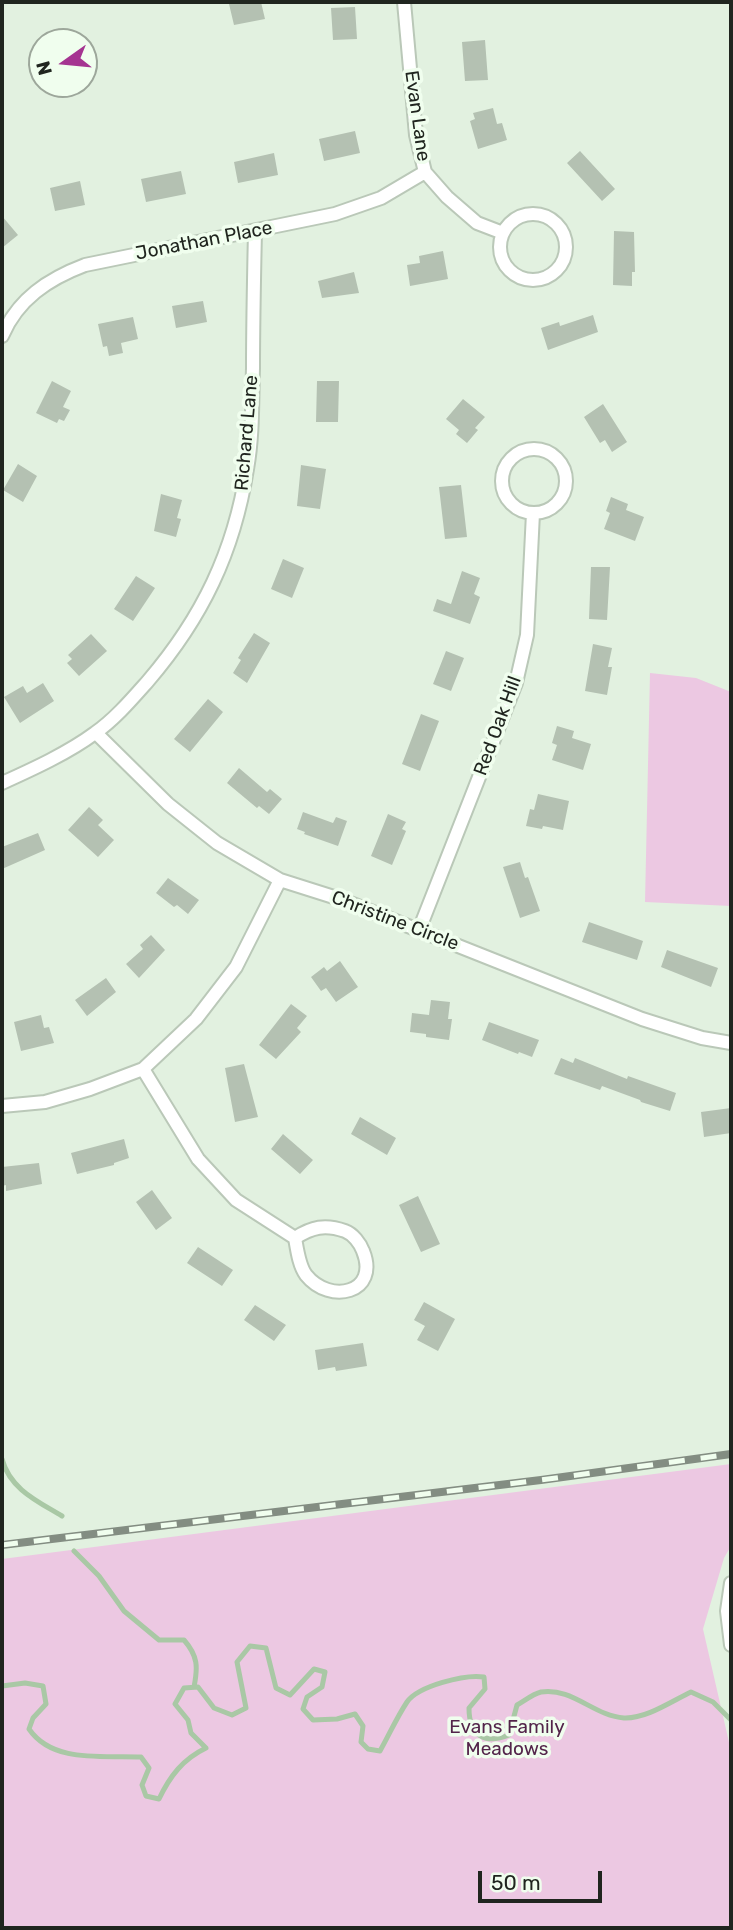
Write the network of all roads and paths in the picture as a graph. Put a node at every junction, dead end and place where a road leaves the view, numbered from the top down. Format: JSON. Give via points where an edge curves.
{"nodes":[{"id":1,"x":404,"y":2,"type":"edge"},
{"id":2,"x":425,"y":172,"type":"junction"},
{"id":3,"x":255,"y":231,"type":"junction"},
{"id":4,"x":503,"y":233,"type":"junction"},
{"id":5,"x":2,"y":336,"type":"edge"},
{"id":6,"x":533,"y":513,"type":"junction"},
{"id":7,"x":96,"y":733,"type":"junction"},
{"id":8,"x":2,"y":783,"type":"edge"},
{"id":9,"x":280,"y":880,"type":"junction"},
{"id":10,"x":419,"y":930,"type":"junction"},
{"id":11,"x":731,"y":1042,"type":"edge"},
{"id":12,"x":144,"y":1069,"type":"junction"},
{"id":13,"x":2,"y":1106,"type":"edge"},
{"id":14,"x":295,"y":1238,"type":"junction"},
{"id":15,"x":731,"y":1584,"type":"edge"},
{"id":16,"x":731,"y":1645,"type":"edge"}],
"edges":[{"from":1,"to":2,"type":"street","name":"Evan Lane","via":[[416,135]]},
{"from":2,"to":3,"type":"street","name":"Jonathan Place","via":[[381,198]]},
{"from":2,"to":4,"type":"street","name":"Evan Lane","via":[[477,223]]},
{"from":3,"to":5,"type":"street","name":"Jonathan Place","via":[[85,265],[61,274],[36,289]]},
{"from":3,"to":7,"type":"street","name":"Richard Lane","via":[[248,467],[223,565],[173,652]]},
{"from":4,"to":4,"type":"street","via":[[501,256],[506,266],[524,279],[546,277],[562,262],[563,232],[548,217],[527,214]]},
{"from":6,"to":6,"type":"street","via":[[556,504],[566,484],[557,459],[538,449],[511,459],[503,480],[511,502]]},
{"from":6,"to":10,"type":"street","name":"Red Oak Hill","via":[[527,635],[516,683]]},
{"from":7,"to":8,"type":"street","name":"Richard Lane"},
{"from":7,"to":9,"type":"street","name":"Christine Circle","via":[[197,828]]},
{"from":9,"to":10,"type":"street","name":"Christine Circle"},
{"from":9,"to":12,"type":"street","via":[[236,967],[195,1019]]},
{"from":10,"to":11,"type":"street","name":"Christine Circle","via":[[642,1019]]},
{"from":12,"to":13,"type":"street","via":[[45,1102]]},
{"from":12,"to":14,"type":"street","via":[[198,1159],[236,1200]]},
{"from":14,"to":14,"type":"street","via":[[305,1274],[325,1291],[342,1293],[366,1276],[362,1246],[349,1233],[329,1226],[311,1228]]},
{"from":15,"to":16,"type":"street","via":[[727,1611]]}]}
